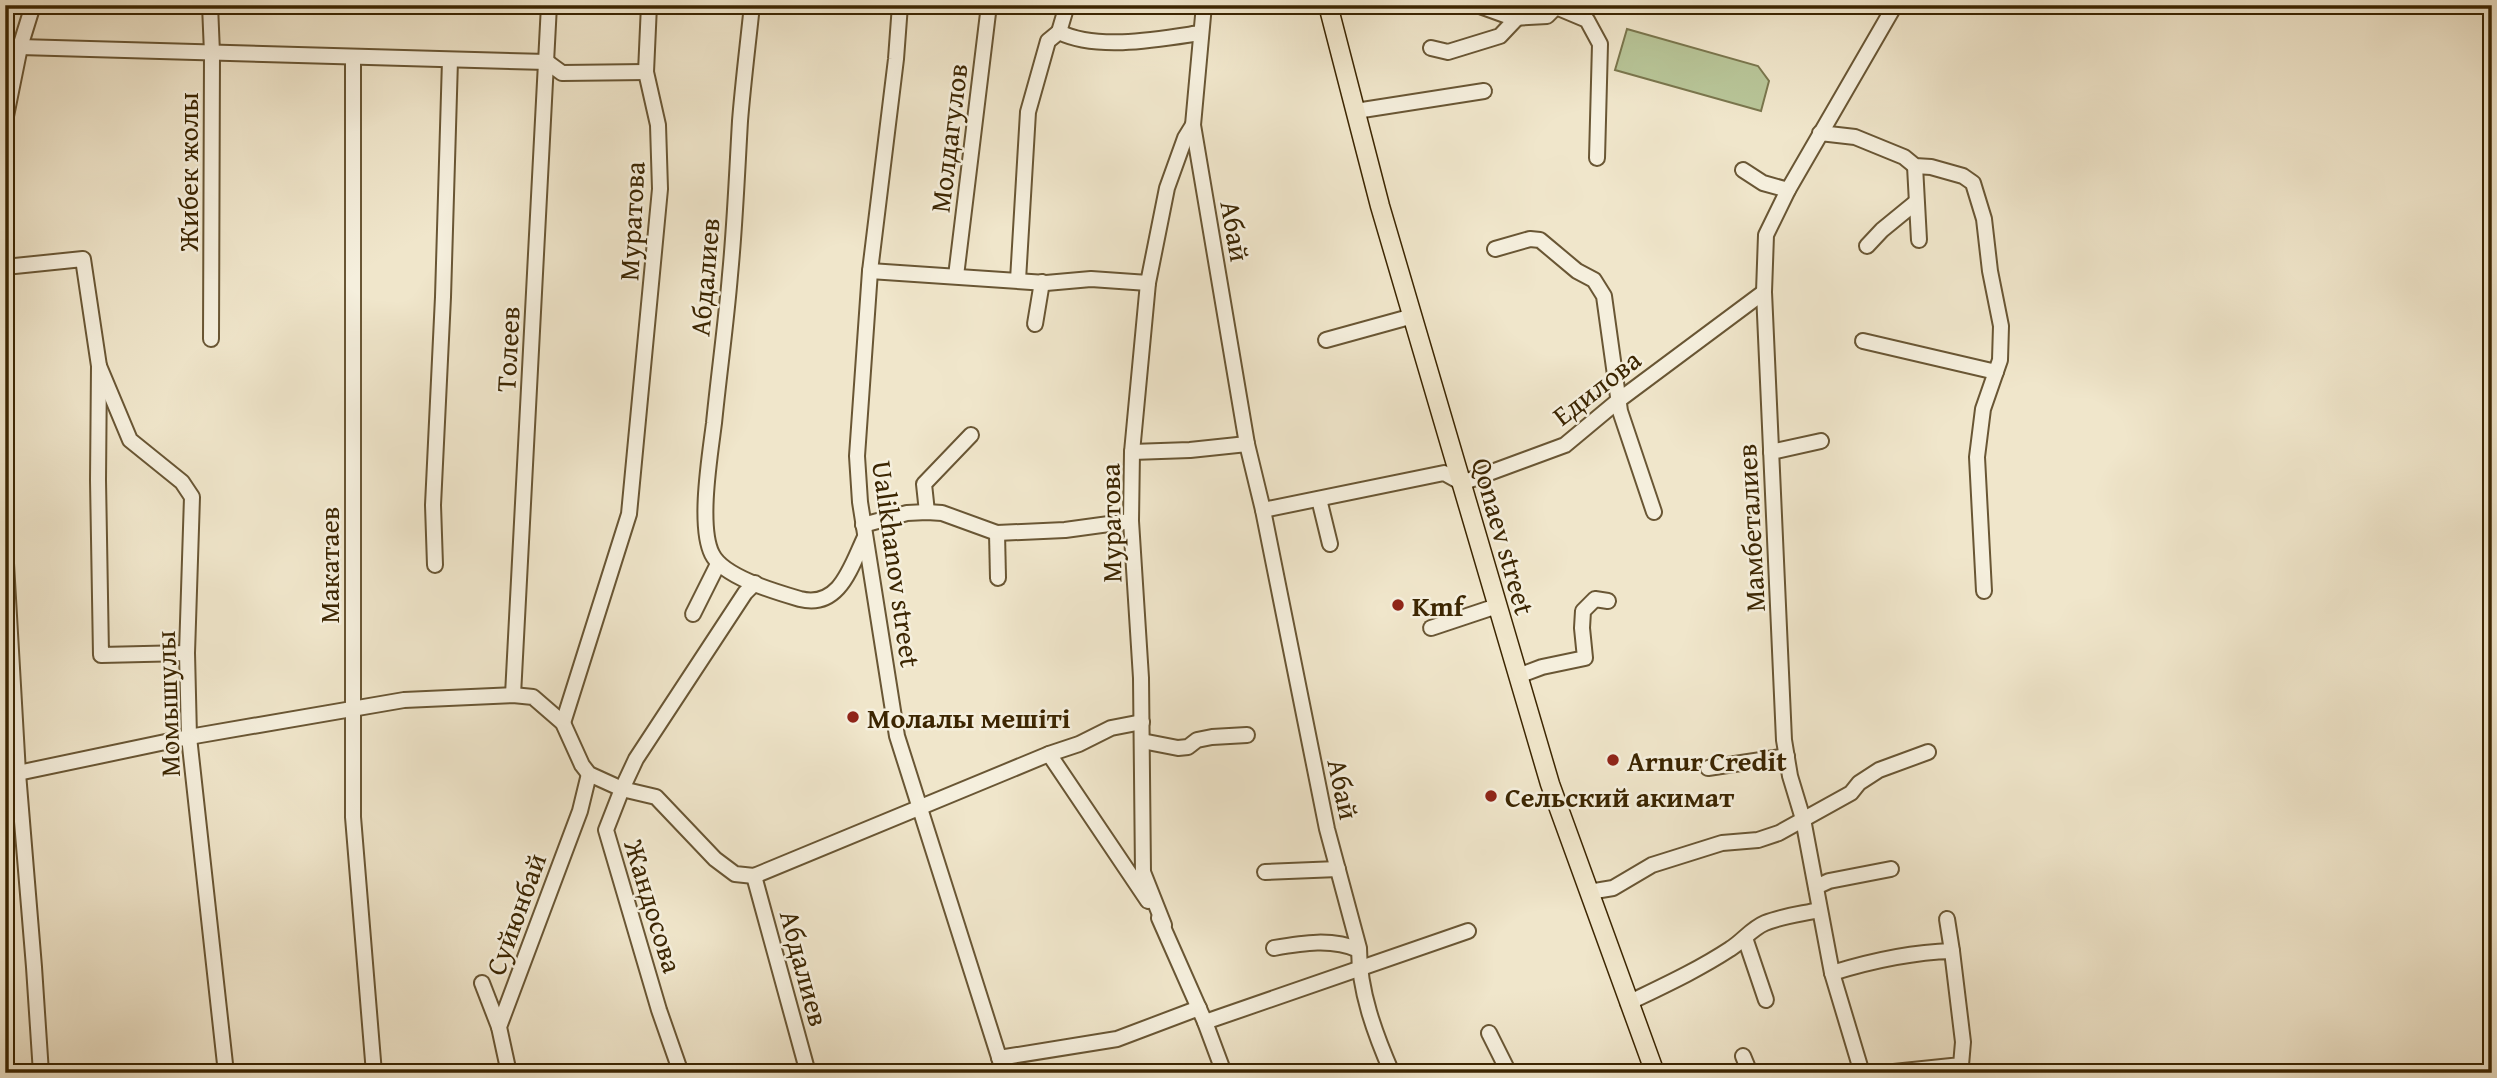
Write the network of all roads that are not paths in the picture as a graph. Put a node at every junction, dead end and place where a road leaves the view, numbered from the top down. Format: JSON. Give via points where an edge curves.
{"nodes":[{"id":1,"x":33,"y":5,"type":"edge"},
{"id":2,"x":211,"y":5,"type":"edge"},
{"id":3,"x":549,"y":5,"type":"edge"},
{"id":4,"x":649,"y":5,"type":"edge"},
{"id":5,"x":752,"y":5,"type":"edge"},
{"id":6,"x":900,"y":5,"type":"edge"},
{"id":7,"x":989,"y":5,"type":"edge"},
{"id":8,"x":1067,"y":5,"type":"edge"},
{"id":9,"x":1204,"y":5,"type":"edge"},
{"id":10,"x":1328,"y":5,"type":"edge"},
{"id":11,"x":1478,"y":5,"type":"edge"},
{"id":12,"x":1895,"y":5,"type":"edge"},
{"id":13,"x":1557,"y":6,"type":"edge"},
{"id":14,"x":1517,"y":18,"type":"junction"},
{"id":15,"x":1059,"y":32,"type":"junction"},
{"id":16,"x":1200,"y":33,"type":"junction"},
{"id":17,"x":5,"y":44,"type":"edge"},
{"id":18,"x":20,"y":47,"type":"junction"},
{"id":19,"x":1431,"y":48,"type":"dead end"},
{"id":20,"x":212,"y":53,"type":"junction"},
{"id":21,"x":353,"y":57,"type":"junction"},
{"id":22,"x":450,"y":60,"type":"junction"},
{"id":23,"x":547,"y":62,"type":"junction"},
{"id":24,"x":646,"y":72,"type":"junction"},
{"id":25,"x":1484,"y":91,"type":"dead end"},
{"id":26,"x":1356,"y":111,"type":"junction"},
{"id":27,"x":5,"y":121,"type":"edge"},
{"id":28,"x":1193,"y":125,"type":"junction"},
{"id":29,"x":1820,"y":133,"type":"junction"},
{"id":30,"x":1597,"y":158,"type":"dead end"},
{"id":31,"x":1914,"y":166,"type":"junction"},
{"id":32,"x":1743,"y":170,"type":"dead end"},
{"id":33,"x":1788,"y":190,"type":"junction"},
{"id":34,"x":1915,"y":203,"type":"junction"},
{"id":35,"x":1919,"y":240,"type":"dead end"},
{"id":36,"x":1867,"y":246,"type":"dead end"},
{"id":37,"x":1495,"y":249,"type":"dead end"},
{"id":38,"x":5,"y":267,"type":"edge"},
{"id":39,"x":870,"y":271,"type":"junction"},
{"id":40,"x":1579,"y":273,"type":"junction"},
{"id":41,"x":956,"y":276,"type":"junction"},
{"id":42,"x":1563,"y":277,"type":"dead end"},
{"id":43,"x":1018,"y":280,"type":"junction"},
{"id":44,"x":1042,"y":282,"type":"junction"},
{"id":45,"x":1148,"y":283,"type":"junction"},
{"id":46,"x":1764,"y":292,"type":"junction"},
{"id":47,"x":1413,"y":316,"type":"junction"},
{"id":48,"x":1035,"y":324,"type":"dead end"},
{"id":49,"x":211,"y":339,"type":"dead end"},
{"id":50,"x":1326,"y":340,"type":"dead end"},
{"id":51,"x":1863,"y":341,"type":"dead end"},
{"id":52,"x":99,"y":366,"type":"junction"},
{"id":53,"x":1996,"y":372,"type":"junction"},
{"id":54,"x":1619,"y":400,"type":"junction"},
{"id":55,"x":971,"y":435,"type":"dead end"},
{"id":56,"x":1821,"y":441,"type":"dead end"},
{"id":57,"x":1247,"y":444,"type":"junction"},
{"id":58,"x":1132,"y":452,"type":"junction"},
{"id":59,"x":1771,"y":452,"type":"junction"},
{"id":60,"x":1462,"y":483,"type":"junction"},
{"id":61,"x":1319,"y":499,"type":"junction"},
{"id":62,"x":1263,"y":510,"type":"junction"},
{"id":63,"x":927,"y":512,"type":"junction"},
{"id":64,"x":1654,"y":512,"type":"dead end"},
{"id":65,"x":1131,"y":521,"type":"junction"},
{"id":66,"x":864,"y":531,"type":"junction"},
{"id":67,"x":996,"y":533,"type":"junction"},
{"id":68,"x":1330,"y":544,"type":"dead end"},
{"id":69,"x":5,"y":546,"type":"edge"},
{"id":70,"x":715,"y":559,"type":"junction"},
{"id":71,"x":435,"y":565,"type":"dead end"},
{"id":72,"x":998,"y":578,"type":"dead end"},
{"id":73,"x":755,"y":583,"type":"junction"},
{"id":74,"x":1984,"y":591,"type":"dead end"},
{"id":75,"x":1608,"y":601,"type":"dead end"},
{"id":76,"x":1497,"y":606,"type":"junction"},
{"id":77,"x":693,"y":614,"type":"dead end"},
{"id":78,"x":1431,"y":628,"type":"dead end"},
{"id":79,"x":187,"y":653,"type":"junction"},
{"id":80,"x":1518,"y":676,"type":"junction"},
{"id":81,"x":513,"y":695,"type":"junction"},
{"id":82,"x":352,"y":709,"type":"junction"},
{"id":83,"x":1142,"y":722,"type":"junction"},
{"id":84,"x":563,"y":723,"type":"junction"},
{"id":85,"x":1247,"y":735,"type":"dead end"},
{"id":86,"x":189,"y":737,"type":"junction"},
{"id":87,"x":1142,"y":741,"type":"junction"},
{"id":88,"x":1928,"y":752,"type":"dead end"},
{"id":89,"x":1049,"y":754,"type":"junction"},
{"id":90,"x":1787,"y":756,"type":"junction"},
{"id":91,"x":1708,"y":768,"type":"dead end"},
{"id":92,"x":18,"y":773,"type":"junction"},
{"id":93,"x":589,"y":774,"type":"junction"},
{"id":94,"x":622,"y":789,"type":"junction"},
{"id":95,"x":920,"y":807,"type":"junction"},
{"id":96,"x":1803,"y":820,"type":"junction"},
{"id":97,"x":1338,"y":869,"type":"junction"},
{"id":98,"x":1891,"y":870,"type":"dead end"},
{"id":99,"x":1265,"y":872,"type":"dead end"},
{"id":100,"x":754,"y":876,"type":"junction"},
{"id":101,"x":1816,"y":887,"type":"junction"},
{"id":102,"x":1589,"y":892,"type":"junction"},
{"id":103,"x":1819,"y":910,"type":"junction"},
{"id":104,"x":1947,"y":919,"type":"dead end"},
{"id":105,"x":1164,"y":925,"type":"junction"},
{"id":106,"x":1468,"y":931,"type":"dead end"},
{"id":107,"x":1745,"y":938,"type":"junction"},
{"id":108,"x":1274,"y":947,"type":"dead end"},
{"id":109,"x":1359,"y":950,"type":"junction"},
{"id":110,"x":1952,"y":951,"type":"junction"},
{"id":111,"x":1360,"y":968,"type":"junction"},
{"id":112,"x":1832,"y":973,"type":"junction"},
{"id":113,"x":482,"y":984,"type":"dead end"},
{"id":114,"x":1766,"y":1000,"type":"dead end"},
{"id":115,"x":1628,"y":1003,"type":"junction"},
{"id":116,"x":1199,"y":1008,"type":"junction"},
{"id":117,"x":1205,"y":1022,"type":"junction"},
{"id":118,"x":499,"y":1027,"type":"junction"},
{"id":119,"x":1489,"y":1033,"type":"dead end"},
{"id":120,"x":1743,"y":1056,"type":"dead end"},
{"id":121,"x":999,"y":1058,"type":"junction"},
{"id":122,"x":41,"y":1073,"type":"edge"},
{"id":123,"x":226,"y":1073,"type":"edge"},
{"id":124,"x":374,"y":1073,"type":"edge"},
{"id":125,"x":509,"y":1073,"type":"edge"},
{"id":126,"x":681,"y":1073,"type":"edge"},
{"id":127,"x":808,"y":1073,"type":"edge"},
{"id":128,"x":1004,"y":1073,"type":"edge"},
{"id":129,"x":1224,"y":1073,"type":"edge"},
{"id":130,"x":1392,"y":1073,"type":"edge"},
{"id":131,"x":1509,"y":1073,"type":"edge"},
{"id":132,"x":1654,"y":1073,"type":"edge"},
{"id":133,"x":1750,"y":1073,"type":"edge"},
{"id":134,"x":1862,"y":1073,"type":"edge"},
{"id":135,"x":1884,"y":1073,"type":"edge"}],
"edges":[{"from":1,"to":18,"type":"street"},
{"from":2,"to":20,"type":"street","name":"Жибек жолы"},
{"from":3,"to":23,"type":"street","name":"Толеев"},
{"from":4,"to":24,"type":"street","name":"Муратова"},
{"from":5,"to":70,"type":"street","name":"Абдалиев","via":[[707,482],[706,535]]},
{"from":6,"to":39,"type":"street","name":"Ualikhanov street"},
{"from":7,"to":41,"type":"street","name":"Молдагулов"},
{"from":8,"to":15,"type":"street"},
{"from":9,"to":16,"type":"street"},
{"from":10,"to":26,"type":"main road","name":"Qonaev street"},
{"from":11,"to":14,"type":"street"},
{"from":12,"to":29,"type":"street","name":"Мамбеталиев"},
{"from":13,"to":14,"type":"street","via":[[1546,16]]},
{"from":13,"to":30,"type":"street","via":[[1587,20],[1600,44]]},
{"from":14,"to":19,"type":"street","via":[[1500,36],[1448,52]]},
{"from":15,"to":16,"type":"street","via":[[1071,38],[1142,42]]},
{"from":15,"to":43,"type":"street","via":[[1048,41],[1028,112]]},
{"from":16,"to":28,"type":"street"},
{"from":17,"to":18,"type":"street"},
{"from":18,"to":20,"type":"street"},
{"from":18,"to":27,"type":"street"},
{"from":20,"to":21,"type":"street"},
{"from":20,"to":49,"type":"street","name":"Жибек жолы"},
{"from":21,"to":22,"type":"street"},
{"from":21,"to":82,"type":"street","name":"Макатаев"},
{"from":22,"to":23,"type":"street"},
{"from":22,"to":71,"type":"street","via":[[433,505]]},
{"from":23,"to":24,"type":"street","via":[[562,73]]},
{"from":23,"to":81,"type":"street","name":"Толеев"},
{"from":24,"to":84,"type":"street","name":"Муратова","via":[[658,125],[660,189],[629,514]]},
{"from":25,"to":26,"type":"street"},
{"from":26,"to":47,"type":"main road","name":"Qonaev street"},
{"from":28,"to":45,"type":"street","name":"Муратова","via":[[1167,188]]},
{"from":28,"to":57,"type":"street","name":"Абай"},
{"from":29,"to":31,"type":"street","via":[[1855,137],[1904,157]]},
{"from":29,"to":33,"type":"street","name":"Мамбеталиев"},
{"from":31,"to":34,"type":"street"},
{"from":31,"to":53,"type":"street","via":[[1963,176],[1973,183],[1984,219],[2001,326]]},
{"from":32,"to":33,"type":"street","via":[[1763,183]]},
{"from":33,"to":46,"type":"street","name":"Мамбеталиев","via":[[1766,235]]},
{"from":34,"to":35,"type":"street"},
{"from":34,"to":36,"type":"street"},
{"from":37,"to":40,"type":"street","via":[[1540,240]]},
{"from":38,"to":52,"type":"street","via":[[83,259]]},
{"from":39,"to":41,"type":"street"},
{"from":39,"to":66,"type":"street","name":"Ualikhanov street","via":[[857,456]]},
{"from":40,"to":42,"type":"street"},
{"from":40,"to":54,"type":"street","via":[[1594,280],[1604,296]]},
{"from":41,"to":43,"type":"street"},
{"from":43,"to":44,"type":"street"},
{"from":44,"to":45,"type":"street"},
{"from":44,"to":48,"type":"street"},
{"from":45,"to":58,"type":"street","name":"Муратова"},
{"from":46,"to":54,"type":"street","name":"Едилова"},
{"from":46,"to":59,"type":"street","name":"Мамбеталиев"},
{"from":47,"to":50,"type":"street"},
{"from":47,"to":60,"type":"main road","name":"Qonaev street"},
{"from":51,"to":53,"type":"street"},
{"from":52,"to":79,"type":"street","name":"Момышулы","via":[[130,440],[182,482],[192,497]]},
{"from":52,"to":79,"type":"street","via":[[101,655]]},
{"from":53,"to":74,"type":"street","via":[[1983,409],[1977,457]]},
{"from":54,"to":60,"type":"street","name":"Едилова","via":[[1565,445]]},
{"from":54,"to":64,"type":"street"},
{"from":55,"to":63,"type":"street","via":[[924,484]]},
{"from":56,"to":59,"type":"street"},
{"from":57,"to":58,"type":"street"},
{"from":57,"to":62,"type":"street","name":"Абай"},
{"from":58,"to":65,"type":"street","name":"Муратова"},
{"from":59,"to":90,"type":"street","name":"Мамбеталиев"},
{"from":60,"to":61,"type":"street","via":[[1444,473]]},
{"from":60,"to":76,"type":"main road","name":"Qonaev street"},
{"from":61,"to":62,"type":"street"},
{"from":61,"to":68,"type":"street"},
{"from":62,"to":97,"type":"street","name":"Абай"},
{"from":63,"to":66,"type":"street","via":[[906,513]]},
{"from":63,"to":67,"type":"street"},
{"from":65,"to":67,"type":"street"},
{"from":65,"to":83,"type":"street","name":"Муратова"},
{"from":66,"to":73,"type":"street","via":[[842,585],[829,597],[810,601]]},
{"from":66,"to":95,"type":"street","name":"Ualikhanov street","via":[[897,736]]},
{"from":67,"to":72,"type":"street"},
{"from":69,"to":92,"type":"street"},
{"from":70,"to":73,"type":"street"},
{"from":70,"to":77,"type":"street"},
{"from":73,"to":94,"type":"street","name":"Жандосова","via":[[661,718]]},
{"from":75,"to":80,"type":"street","via":[[1595,599],[1583,611],[1585,657]]},
{"from":76,"to":78,"type":"street"},
{"from":76,"to":80,"type":"main road","name":"Qonaev street"},
{"from":79,"to":86,"type":"street","name":"Момышулы"},
{"from":80,"to":102,"type":"main road","name":"Qonaev street"},
{"from":81,"to":82,"type":"street","via":[[404,700]]},
{"from":81,"to":84,"type":"street","via":[[533,698]]},
{"from":82,"to":86,"type":"street"},
{"from":82,"to":124,"type":"street","name":"Макатаев","via":[[353,817]]},
{"from":83,"to":87,"type":"street","name":"Муратова"},
{"from":83,"to":89,"type":"street","via":[[1111,728]]},
{"from":84,"to":93,"type":"street"},
{"from":85,"to":87,"type":"street","via":[[1205,738],[1178,748]]},
{"from":86,"to":92,"type":"street"},
{"from":86,"to":123,"type":"street","name":"Момышулы"},
{"from":87,"to":105,"type":"street","name":"Муратова","via":[[1143,872]]},
{"from":88,"to":96,"type":"street","via":[[1879,770],[1851,793]]},
{"from":89,"to":95,"type":"street"},
{"from":89,"to":105,"type":"street","name":"Муратова"},
{"from":90,"to":91,"type":"street"},
{"from":90,"to":96,"type":"street","name":"Мамбеталиев"},
{"from":92,"to":122,"type":"street"},
{"from":93,"to":94,"type":"street"},
{"from":93,"to":118,"type":"street","name":"Суйюнбай","via":[[580,811]]},
{"from":94,"to":100,"type":"street","via":[[656,797],[715,859],[735,874]]},
{"from":94,"to":126,"type":"street","name":"Жандосова","via":[[606,830]]},
{"from":95,"to":100,"type":"street"},
{"from":95,"to":121,"type":"street","name":"Ualikhanov street"},
{"from":96,"to":101,"type":"street","name":"Мамбеталиев"},
{"from":96,"to":102,"type":"street","via":[[1758,840],[1722,843],[1652,865],[1614,888]]},
{"from":97,"to":99,"type":"street"},
{"from":97,"to":109,"type":"street","name":"Абай"},
{"from":98,"to":101,"type":"street"},
{"from":100,"to":127,"type":"street","name":"Абдалиев"},
{"from":101,"to":103,"type":"street","name":"Мамбеталиев"},
{"from":102,"to":115,"type":"main road","name":"Qonaev street"},
{"from":103,"to":107,"type":"street","via":[[1768,922]]},
{"from":103,"to":112,"type":"street","name":"Мамбеталиев"},
{"from":104,"to":110,"type":"street"},
{"from":105,"to":116,"type":"street","name":"Муратова"},
{"from":106,"to":111,"type":"street"},
{"from":107,"to":114,"type":"street"},
{"from":107,"to":115,"type":"street","via":[[1692,972]]},
{"from":108,"to":109,"type":"street","via":[[1312,942],[1346,944]]},
{"from":109,"to":111,"type":"street","name":"Абай"},
{"from":110,"to":112,"type":"street","via":[[1886,958]]},
{"from":110,"to":135,"type":"street","via":[[1963,1042],[1961,1065]]},
{"from":111,"to":117,"type":"street"},
{"from":111,"to":130,"type":"street","name":"Абай","via":[[1377,1037]]},
{"from":112,"to":134,"type":"street","name":"Мамбеталиев"},
{"from":113,"to":118,"type":"street"},
{"from":115,"to":132,"type":"main road","name":"Qonaev street"},
{"from":116,"to":117,"type":"street","name":"Муратова"},
{"from":116,"to":121,"type":"street","via":[[1117,1039]]},
{"from":117,"to":129,"type":"street","name":"Муратова"},
{"from":118,"to":125,"type":"street"},
{"from":119,"to":131,"type":"street"},
{"from":120,"to":133,"type":"street"},
{"from":121,"to":128,"type":"street","name":"Ualikhanov street"}]}
